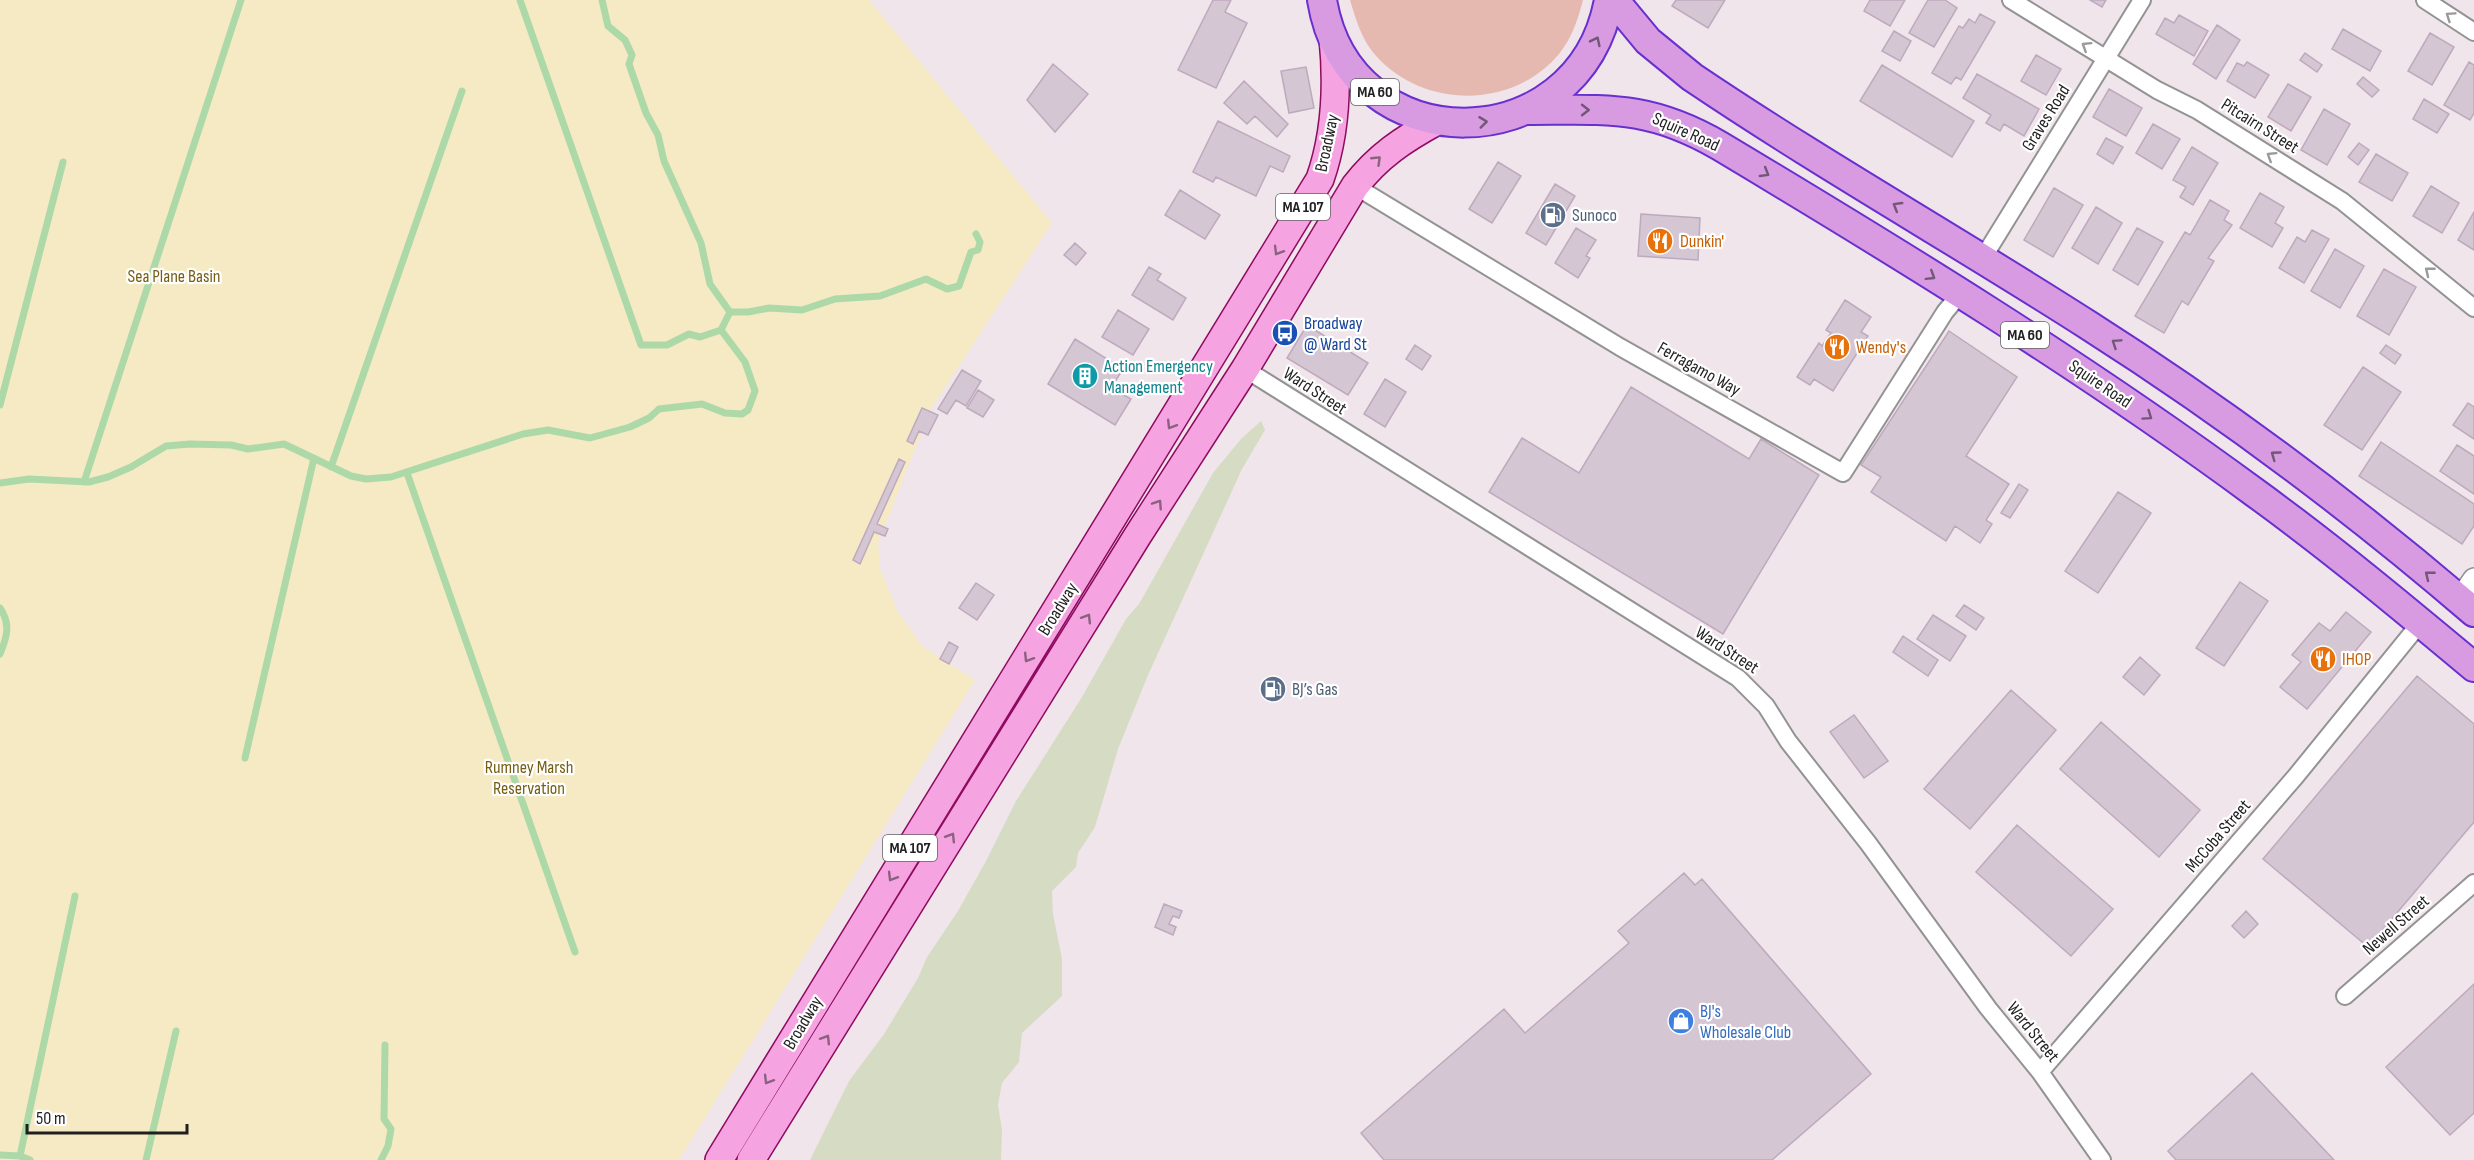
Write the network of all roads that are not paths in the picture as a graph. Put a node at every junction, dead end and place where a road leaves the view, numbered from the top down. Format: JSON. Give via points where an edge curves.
{"nodes":[{"id":1,"x":1322,"y":0,"type":"edge"},
{"id":2,"x":1609,"y":0,"type":"edge"},
{"id":3,"x":1614,"y":0,"type":"edge"},
{"id":4,"x":2011,"y":0,"type":"edge"},
{"id":5,"x":2142,"y":0,"type":"edge"},
{"id":6,"x":2426,"y":0,"type":"edge"},
{"id":7,"x":2474,"y":32,"type":"edge"},
{"id":8,"x":1333,"y":38,"type":"junction"},
{"id":9,"x":2106,"y":58,"type":"junction"},
{"id":10,"x":1527,"y":110,"type":"junction"},
{"id":11,"x":1437,"y":121,"type":"junction"},
{"id":12,"x":1355,"y":186,"type":"junction"},
{"id":13,"x":1983,"y":258,"type":"junction"},
{"id":14,"x":1960,"y":294,"type":"junction"},
{"id":15,"x":2474,"y":308,"type":"edge"},
{"id":16,"x":1245,"y":369,"type":"junction"},
{"id":17,"x":2468,"y":595,"type":"edge"},
{"id":18,"x":2421,"y":622,"type":"junction"},
{"id":19,"x":2474,"y":667,"type":"edge"},
{"id":20,"x":2474,"y":883,"type":"edge"},
{"id":21,"x":2344,"y":996,"type":"dead end"},
{"id":22,"x":2040,"y":1072,"type":"junction"},
{"id":23,"x":719,"y":1160,"type":"edge"},
{"id":24,"x":751,"y":1160,"type":"edge"},
{"id":25,"x":2102,"y":1160,"type":"edge"}],
"edges":[{"from":1,"to":8,"type":"highway","number":"MA 60"},
{"from":10,"to":2,"type":"highway","one_way":true,"via":[[1558,91],[1583,64],[1601,31]]},
{"from":13,"to":3,"type":"highway","number":"MA 60","one_way":true,"via":[[1692,77],[1648,41]]},
{"from":9,"to":4,"type":"street","name":"Pitcairn Street","one_way":true},
{"from":5,"to":9,"type":"street","name":"Graves Road"},
{"from":7,"to":6,"type":"street","one_way":true},
{"from":8,"to":11,"type":"highway","number":"MA 60","via":[[1345,60],[1370,88],[1401,109]]},
{"from":8,"to":23,"type":"main road","name":"Broadway","number":"MA 107","one_way":true,"via":[[1336,104],[1328,156],[1320,179]]},
{"from":9,"to":13,"type":"street","name":"Graves Road"},
{"from":15,"to":9,"type":"street","name":"Pitcairn Street","one_way":true,"via":[[2342,201]]},
{"from":11,"to":10,"type":"highway","number":"MA 60","one_way":true,"via":[[1483,123]]},
{"from":10,"to":14,"type":"highway","name":"Squire Road","number":"MA 60","one_way":true,"via":[[1634,112],[1683,126]]},
{"from":12,"to":11,"type":"main road","name":"Broadway","number":"MA 107","one_way":true,"via":[[1372,163],[1389,149]]},
{"from":12,"to":14,"type":"street","name":"Ferragamo Way","via":[[1620,347],[1843,473]]},
{"from":12,"to":16,"type":"main road","name":"Broadway","number":"MA 107"},
{"from":17,"to":13,"type":"highway","number":"MA 60","one_way":true,"via":[[2232,423]]},
{"from":14,"to":18,"type":"highway","name":"Squire Road","number":"MA 60","one_way":true,"via":[[2194,448],[2326,545]]},
{"from":16,"to":22,"type":"street","name":"Ward Street","via":[[1754,690],[1788,741]]},
{"from":24,"to":16,"type":"main road","name":"Broadway","number":"MA 107","one_way":true,"via":[[1120,563]]},
{"from":18,"to":19,"type":"highway","name":"Squire Road","number":"MA 60"},
{"from":18,"to":22,"type":"street","name":"McCoba Street","via":[[2296,776]]},
{"from":20,"to":21,"type":"street","name":"Newell Street"},
{"from":22,"to":25,"type":"street","name":"Ward Street"}]}
